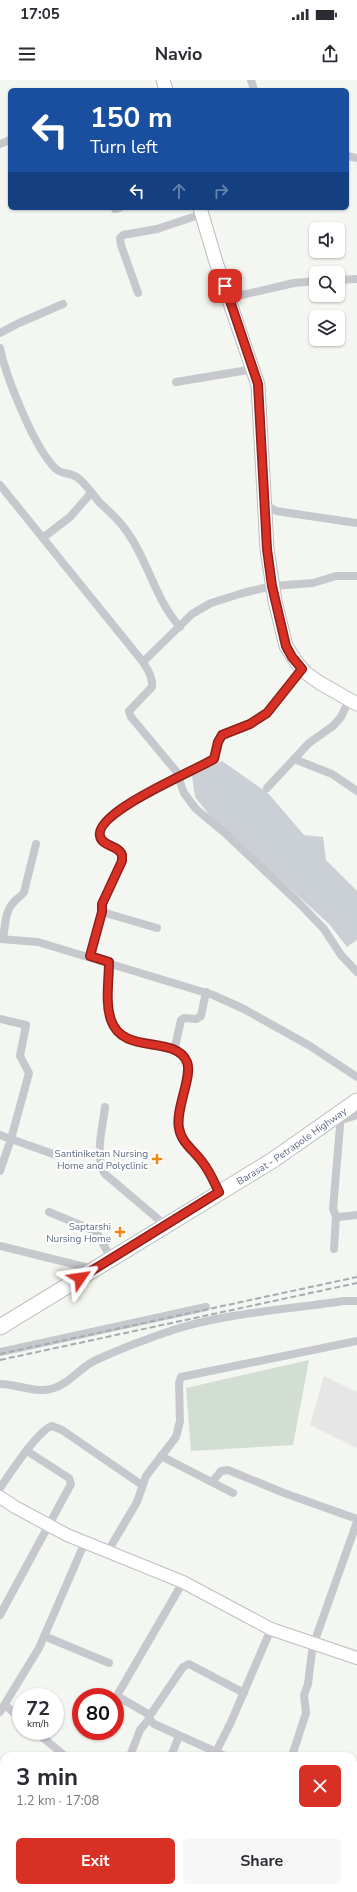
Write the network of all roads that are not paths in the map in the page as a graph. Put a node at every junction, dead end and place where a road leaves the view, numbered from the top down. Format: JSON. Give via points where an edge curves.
{"nodes":[{"id":1,"x":201,"y":211,"type":"edge"},
{"id":2,"x":345,"y":280,"type":"edge"},
{"id":3,"x":357,"y":280,"type":"edge"},
{"id":4,"x":309,"y":282,"type":"edge"},
{"id":5,"x":138,"y":293,"type":"dead end"},
{"id":6,"x":229,"y":298,"type":"junction"},
{"id":7,"x":63,"y":304,"type":"dead end"},
{"id":8,"x":0,"y":333,"type":"edge"},
{"id":9,"x":0,"y":348,"type":"edge"},
{"id":10,"x":254,"y":369,"type":"junction"},
{"id":11,"x":4,"y":378,"type":"edge"},
{"id":12,"x":176,"y":382,"type":"dead end"},
{"id":13,"x":0,"y":485,"type":"edge"},
{"id":14,"x":92,"y":493,"type":"junction"},
{"id":15,"x":269,"y":510,"type":"junction"},
{"id":16,"x":357,"y":523,"type":"edge"},
{"id":17,"x":44,"y":537,"type":"junction"},
{"id":18,"x":357,"y":576,"type":"edge"},
{"id":19,"x":272,"y":586,"type":"junction"},
{"id":20,"x":180,"y":627,"type":"junction"},
{"id":21,"x":143,"y":662,"type":"junction"},
{"id":22,"x":302,"y":669,"type":"junction"},
{"id":23,"x":353,"y":702,"type":"edge"},
{"id":24,"x":294,"y":759,"type":"junction"},
{"id":25,"x":179,"y":777,"type":"junction"},
{"id":26,"x":267,"y":788,"type":"dead end"},
{"id":27,"x":357,"y":791,"type":"edge"},
{"id":28,"x":36,"y":844,"type":"dead end"},
{"id":29,"x":102,"y":912,"type":"junction"},
{"id":30,"x":157,"y":928,"type":"dead end"},
{"id":31,"x":1,"y":939,"type":"edge"},
{"id":32,"x":90,"y":956,"type":"junction"},
{"id":33,"x":109,"y":962,"type":"junction"},
{"id":34,"x":357,"y":972,"type":"edge"},
{"id":35,"x":206,"y":992,"type":"junction"},
{"id":36,"x":0,"y":1019,"type":"edge"},
{"id":37,"x":174,"y":1051,"type":"junction"},
{"id":38,"x":357,"y":1077,"type":"edge"},
{"id":39,"x":357,"y":1101,"type":"edge"},
{"id":40,"x":106,"y":1107,"type":"dead end"},
{"id":41,"x":357,"y":1115,"type":"edge"},
{"id":42,"x":341,"y":1117,"type":"junction"},
{"id":43,"x":0,"y":1135,"type":"edge"},
{"id":44,"x":11,"y":1139,"type":"junction"},
{"id":45,"x":56,"y":1155,"type":"dead end"},
{"id":46,"x":0,"y":1171,"type":"edge"},
{"id":47,"x":219,"y":1192,"type":"junction"},
{"id":48,"x":50,"y":1212,"type":"dead end"},
{"id":49,"x":357,"y":1215,"type":"edge"},
{"id":50,"x":336,"y":1216,"type":"junction"},
{"id":51,"x":165,"y":1225,"type":"junction"},
{"id":52,"x":0,"y":1246,"type":"edge"},
{"id":53,"x":334,"y":1249,"type":"dead end"},
{"id":54,"x":111,"y":1258,"type":"junction"},
{"id":55,"x":93,"y":1269,"type":"junction"},
{"id":56,"x":357,"y":1301,"type":"edge"},
{"id":57,"x":206,"y":1307,"type":"dead end"},
{"id":58,"x":0,"y":1327,"type":"edge"},
{"id":59,"x":357,"y":1341,"type":"edge"},
{"id":60,"x":0,"y":1352,"type":"edge"},
{"id":61,"x":0,"y":1384,"type":"edge"},
{"id":62,"x":27,"y":1451,"type":"junction"},
{"id":63,"x":161,"y":1456,"type":"junction"},
{"id":64,"x":212,"y":1482,"type":"junction"},
{"id":65,"x":142,"y":1485,"type":"junction"},
{"id":66,"x":0,"y":1488,"type":"edge"},
{"id":67,"x":233,"y":1492,"type":"dead end"},
{"id":68,"x":0,"y":1497,"type":"edge"},
{"id":69,"x":357,"y":1519,"type":"edge"},
{"id":70,"x":357,"y":1522,"type":"edge"},
{"id":71,"x":48,"y":1525,"type":"junction"},
{"id":72,"x":85,"y":1542,"type":"junction"},
{"id":73,"x":108,"y":1551,"type":"junction"},
{"id":74,"x":183,"y":1582,"type":"junction"},
{"id":75,"x":0,"y":1615,"type":"edge"},
{"id":76,"x":271,"y":1629,"type":"junction"},
{"id":77,"x":44,"y":1636,"type":"junction"},
{"id":78,"x":313,"y":1643,"type":"junction"},
{"id":79,"x":357,"y":1658,"type":"edge"},
{"id":80,"x":109,"y":1663,"type":"dead end"},
{"id":81,"x":122,"y":1688,"type":"edge"},
{"id":82,"x":244,"y":1694,"type":"junction"},
{"id":83,"x":124,"y":1702,"type":"edge"},
{"id":84,"x":2,"y":1708,"type":"edge"},
{"id":85,"x":12,"y":1714,"type":"edge"},
{"id":86,"x":148,"y":1716,"type":"junction"},
{"id":87,"x":179,"y":1736,"type":"junction"},
{"id":88,"x":46,"y":1740,"type":"edge"},
{"id":89,"x":60,"y":1752,"type":"edge"},
{"id":90,"x":132,"y":1752,"type":"edge"},
{"id":91,"x":173,"y":1752,"type":"edge"},
{"id":92,"x":211,"y":1752,"type":"edge"},
{"id":93,"x":216,"y":1752,"type":"edge"},
{"id":94,"x":293,"y":1752,"type":"edge"}],
"edges":[{"from":1,"to":5,"type":"street","via":[[157,229],[123,235],[120,238]]},
{"from":1,"to":6,"type":"main road"},
{"from":2,"to":3,"type":"street"},
{"from":4,"to":6,"type":"street"},
{"from":6,"to":10,"type":"main road"},
{"from":7,"to":8,"type":"street"},
{"from":9,"to":11,"type":"street"},
{"from":10,"to":12,"type":"street"},
{"from":10,"to":15,"type":"main road","via":[[258,384]]},
{"from":11,"to":14,"type":"street","via":[[39,447],[51,464],[57,470],[77,477]]},
{"from":13,"to":17,"type":"street"},
{"from":14,"to":17,"type":"street","via":[[70,517]]},
{"from":14,"to":20,"type":"street","via":[[136,545],[162,604]]},
{"from":15,"to":16,"type":"street"},
{"from":15,"to":19,"type":"main road","via":[[267,549]]},
{"from":17,"to":21,"type":"street"},
{"from":18,"to":19,"type":"street","via":[[336,576],[313,583]]},
{"from":19,"to":20,"type":"street","via":[[227,597],[204,606]]},
{"from":19,"to":22,"type":"main road","via":[[286,646]]},
{"from":20,"to":21,"type":"street"},
{"from":21,"to":25,"type":"street","via":[[153,682],[152,687],[129,711],[131,717]]},
{"from":22,"to":23,"type":"main road"},
{"from":22,"to":25,"type":"street","via":[[267,713],[250,724],[222,735],[214,759]]},
{"from":23,"to":24,"type":"street","via":[[333,726],[309,743]]},
{"from":24,"to":26,"type":"street"},
{"from":24,"to":27,"type":"street","via":[[332,774]]},
{"from":25,"to":29,"type":"street","via":[[115,812],[102,827],[100,837],[119,849],[122,855],[122,861],[102,904]]},
{"from":25,"to":34,"type":"street","via":[[184,793],[196,809],[298,902],[324,929],[341,955]]},
{"from":28,"to":31,"type":"street","via":[[24,892],[12,904]]},
{"from":29,"to":30,"type":"street"},
{"from":29,"to":32,"type":"street"},
{"from":31,"to":32,"type":"street","via":[[38,942]]},
{"from":32,"to":33,"type":"street"},
{"from":33,"to":35,"type":"street"},
{"from":33,"to":37,"type":"street","via":[[109,1007],[113,1025],[131,1040]]},
{"from":35,"to":37,"type":"street","via":[[201,1016],[182,1020]]},
{"from":35,"to":38,"type":"street","via":[[310,1046]]},
{"from":36,"to":44,"type":"street","via":[[26,1025],[20,1056],[30,1073]]},
{"from":37,"to":47,"type":"street","via":[[184,1057],[188,1064],[179,1105],[179,1130],[183,1139],[202,1161]]},
{"from":39,"to":42,"type":"highway","name":"Barasat - Petrapole Highway"},
{"from":40,"to":51,"type":"street","via":[[99,1158],[102,1169],[110,1179]]},
{"from":41,"to":42,"type":"street"},
{"from":42,"to":47,"type":"highway","name":"Barasat - Petrapole Highway"},
{"from":42,"to":50,"type":"street","via":[[333,1200]]},
{"from":43,"to":44,"type":"street"},
{"from":44,"to":45,"type":"street"},
{"from":44,"to":46,"type":"street"},
{"from":47,"to":51,"type":"highway","name":"Barasat - Petrapole Highway"},
{"from":48,"to":54,"type":"street","via":[[94,1232],[103,1242]]},
{"from":49,"to":50,"type":"street"},
{"from":50,"to":53,"type":"street"},
{"from":51,"to":54,"type":"highway","name":"Barasat - Petrapole Highway"},
{"from":52,"to":55,"type":"street"},
{"from":54,"to":55,"type":"highway","name":"Barasat - Petrapole Highway"},
{"from":55,"to":58,"type":"highway","name":"Barasat - Petrapole Highway"},
{"from":56,"to":61,"type":"street","via":[[252,1315],[178,1329],[96,1360],[70,1380],[52,1388],[36,1390]]},
{"from":57,"to":60,"type":"street"},
{"from":59,"to":63,"type":"street","via":[[181,1377],[179,1427],[176,1437]]},
{"from":62,"to":65,"type":"street","via":[[46,1429],[56,1426]]},
{"from":62,"to":66,"type":"street"},
{"from":62,"to":71,"type":"street","via":[[71,1481],[70,1488]]},
{"from":63,"to":64,"type":"street"},
{"from":63,"to":65,"type":"street"},
{"from":64,"to":67,"type":"street"},
{"from":64,"to":69,"type":"street","via":[[221,1471],[228,1470]]},
{"from":65,"to":73,"type":"street","via":[[137,1502]]},
{"from":68,"to":71,"type":"main road"},
{"from":70,"to":78,"type":"street"},
{"from":71,"to":72,"type":"main road"},
{"from":71,"to":75,"type":"street"},
{"from":72,"to":73,"type":"main road"},
{"from":72,"to":77,"type":"street"},
{"from":73,"to":74,"type":"main road"},
{"from":74,"to":76,"type":"main road"},
{"from":74,"to":81,"type":"street"},
{"from":76,"to":78,"type":"main road"},
{"from":76,"to":82,"type":"street"},
{"from":77,"to":80,"type":"street"},
{"from":77,"to":84,"type":"street"},
{"from":78,"to":79,"type":"main road"},
{"from":78,"to":94,"type":"street","via":[[308,1684],[304,1695],[306,1713]]},
{"from":82,"to":86,"type":"street","via":[[186,1664],[156,1709]]},
{"from":82,"to":93,"type":"street"},
{"from":83,"to":86,"type":"street"},
{"from":84,"to":85,"type":"street"},
{"from":86,"to":87,"type":"street","via":[[154,1724]]},
{"from":86,"to":90,"type":"street"},
{"from":87,"to":91,"type":"street"},
{"from":87,"to":92,"type":"street"},
{"from":88,"to":89,"type":"street"}]}
